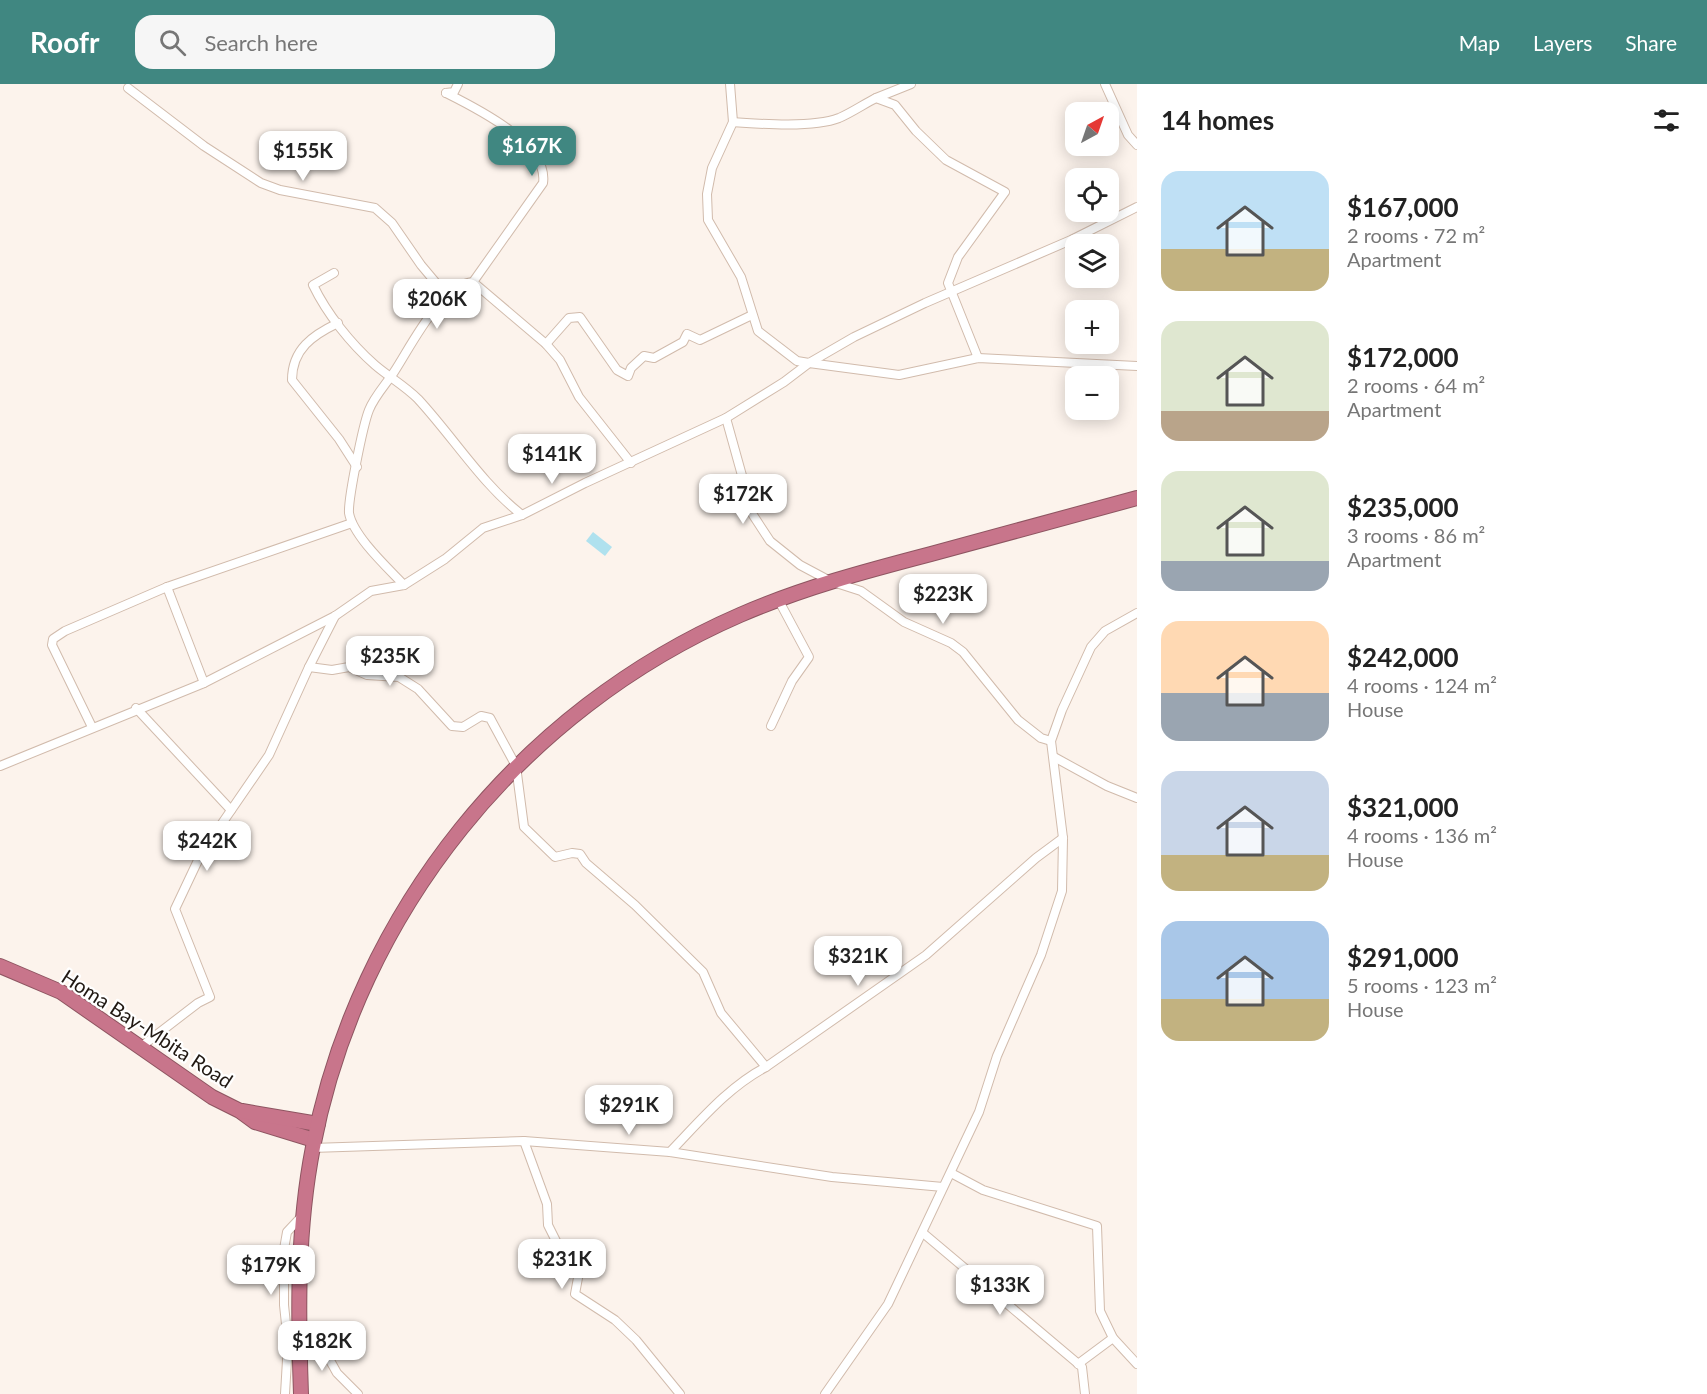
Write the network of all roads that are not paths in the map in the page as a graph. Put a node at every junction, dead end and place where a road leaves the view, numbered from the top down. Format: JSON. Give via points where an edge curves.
{"nodes":[{"id":1,"x":458,"y":84,"type":"edge"},
{"id":2,"x":730,"y":84,"type":"edge"},
{"id":3,"x":911,"y":84,"type":"edge"},
{"id":4,"x":1105,"y":84,"type":"edge"},
{"id":5,"x":128,"y":88,"type":"dead end"},
{"id":6,"x":876,"y":98,"type":"junction"},
{"id":7,"x":733,"y":122,"type":"junction"},
{"id":8,"x":1137,"y":145,"type":"edge"},
{"id":9,"x":1137,"y":207,"type":"edge"},
{"id":10,"x":334,"y":273,"type":"dead end"},
{"id":11,"x":473,"y":282,"type":"junction"},
{"id":12,"x":952,"y":293,"type":"junction"},
{"id":13,"x":447,"y":296,"type":"junction"},
{"id":14,"x":752,"y":315,"type":"junction"},
{"id":15,"x":338,"y":323,"type":"junction"},
{"id":16,"x":546,"y":344,"type":"junction"},
{"id":17,"x":978,"y":358,"type":"junction"},
{"id":18,"x":808,"y":363,"type":"junction"},
{"id":19,"x":1137,"y":366,"type":"edge"},
{"id":20,"x":391,"y":377,"type":"junction"},
{"id":21,"x":726,"y":418,"type":"junction"},
{"id":22,"x":631,"y":463,"type":"junction"},
{"id":23,"x":357,"y":467,"type":"junction"},
{"id":24,"x":1137,"y":498,"type":"edge"},
{"id":25,"x":522,"y":515,"type":"junction"},
{"id":26,"x":352,"y":523,"type":"junction"},
{"id":27,"x":830,"y":581,"type":"junction"},
{"id":28,"x":404,"y":585,"type":"junction"},
{"id":29,"x":167,"y":587,"type":"junction"},
{"id":30,"x":778,"y":599,"type":"junction"},
{"id":31,"x":1137,"y":613,"type":"edge"},
{"id":32,"x":335,"y":616,"type":"junction"},
{"id":33,"x":309,"y":667,"type":"junction"},
{"id":34,"x":204,"y":683,"type":"junction"},
{"id":35,"x":136,"y":708,"type":"junction"},
{"id":36,"x":771,"y":726,"type":"dead end"},
{"id":37,"x":92,"y":727,"type":"junction"},
{"id":38,"x":1051,"y":741,"type":"junction"},
{"id":39,"x":1054,"y":757,"type":"junction"},
{"id":40,"x":0,"y":766,"type":"edge"},
{"id":41,"x":516,"y":766,"type":"junction"},
{"id":42,"x":1137,"y":798,"type":"edge"},
{"id":43,"x":231,"y":810,"type":"junction"},
{"id":44,"x":1063,"y":838,"type":"junction"},
{"id":45,"x":0,"y":966,"type":"edge"},
{"id":46,"x":142,"y":1046,"type":"junction"},
{"id":47,"x":766,"y":1067,"type":"junction"},
{"id":48,"x":240,"y":1111,"type":"junction"},
{"id":49,"x":318,"y":1124,"type":"junction"},
{"id":50,"x":524,"y":1141,"type":"junction"},
{"id":51,"x":313,"y":1144,"type":"junction"},
{"id":52,"x":670,"y":1152,"type":"junction"},
{"id":53,"x":951,"y":1173,"type":"junction"},
{"id":54,"x":943,"y":1188,"type":"junction"},
{"id":55,"x":923,"y":1233,"type":"junction"},
{"id":56,"x":1113,"y":1338,"type":"junction"},
{"id":57,"x":294,"y":1343,"type":"junction"},
{"id":58,"x":1078,"y":1364,"type":"junction"},
{"id":59,"x":1137,"y":1364,"type":"edge"},
{"id":60,"x":285,"y":1394,"type":"edge"},
{"id":61,"x":301,"y":1394,"type":"edge"},
{"id":62,"x":358,"y":1394,"type":"edge"},
{"id":63,"x":681,"y":1394,"type":"edge"},
{"id":64,"x":825,"y":1394,"type":"edge"},
{"id":65,"x":1085,"y":1394,"type":"edge"}],
"edges":[{"from":1,"to":11,"type":"street","via":[[454,92],[446,93],[526,145],[544,166],[545,175]]},
{"from":2,"to":7,"type":"street"},
{"from":3,"to":6,"type":"street"},
{"from":4,"to":8,"type":"street","via":[[1128,135]]},
{"from":5,"to":13,"type":"street","via":[[204,146],[261,183],[375,208],[392,223]]},
{"from":6,"to":7,"type":"street","via":[[830,120]]},
{"from":6,"to":12,"type":"street","via":[[895,105],[946,160],[1005,192],[958,258],[948,283]]},
{"from":7,"to":14,"type":"street","via":[[712,168],[708,220],[741,277]]},
{"from":9,"to":12,"type":"street"},
{"from":10,"to":15,"type":"street","via":[[313,285]]},
{"from":11,"to":13,"type":"street"},
{"from":11,"to":16,"type":"street"},
{"from":12,"to":17,"type":"street"},
{"from":12,"to":18,"type":"street","via":[[854,337]]},
{"from":13,"to":20,"type":"street"},
{"from":14,"to":16,"type":"street","via":[[700,340],[687,334],[683,342],[654,358],[644,356],[628,376],[617,370],[580,317],[569,318]]},
{"from":14,"to":18,"type":"street","via":[[758,331],[797,361]]},
{"from":15,"to":20,"type":"street","via":[[362,353]]},
{"from":15,"to":23,"type":"street","via":[[314,334],[298,351],[292,380]]},
{"from":16,"to":22,"type":"street","via":[[560,360],[579,397]]},
{"from":17,"to":18,"type":"street","via":[[899,375]]},
{"from":17,"to":19,"type":"street"},
{"from":18,"to":21,"type":"street"},
{"from":20,"to":23,"type":"street","via":[[369,409]]},
{"from":20,"to":25,"type":"street","via":[[412,392],[487,484]]},
{"from":21,"to":22,"type":"street"},
{"from":21,"to":27,"type":"street","via":[[755,521],[770,541],[800,565]]},
{"from":22,"to":25,"type":"street"},
{"from":23,"to":26,"type":"street","via":[[349,508]]},
{"from":24,"to":27,"type":"highway"},
{"from":25,"to":28,"type":"street","via":[[483,528]]},
{"from":26,"to":28,"type":"street"},
{"from":26,"to":29,"type":"street"},
{"from":27,"to":30,"type":"highway"},
{"from":27,"to":38,"type":"street","via":[[861,591],[904,622],[957,648],[1018,720]]},
{"from":28,"to":32,"type":"street","via":[[370,591]]},
{"from":29,"to":34,"type":"street"},
{"from":29,"to":37,"type":"street","via":[[52,639]]},
{"from":30,"to":36,"type":"street","via":[[809,657],[792,681]]},
{"from":30,"to":41,"type":"highway","via":[[701,633],[623,679],[585,705]]},
{"from":31,"to":38,"type":"street","via":[[1105,631],[1092,647]]},
{"from":32,"to":33,"type":"street"},
{"from":32,"to":34,"type":"street"},
{"from":33,"to":41,"type":"street","via":[[349,667],[367,675],[399,677],[418,689],[457,727],[481,716],[490,718]]},
{"from":33,"to":43,"type":"street","via":[[269,755]]},
{"from":34,"to":35,"type":"street"},
{"from":35,"to":37,"type":"street"},
{"from":35,"to":43,"type":"street"},
{"from":37,"to":40,"type":"street"},
{"from":38,"to":39,"type":"street"},
{"from":39,"to":42,"type":"street"},
{"from":39,"to":44,"type":"street"},
{"from":41,"to":47,"type":"street","via":[[521,817],[530,836],[555,857],[580,854],[635,905],[703,972],[721,1013]]},
{"from":41,"to":49,"type":"highway","via":[[432,865],[380,949],[335,1057]]},
{"from":43,"to":46,"type":"street","via":[[201,854],[175,909],[210,996]]},
{"from":44,"to":47,"type":"street","via":[[926,955]]},
{"from":44,"to":53,"type":"street","via":[[1058,910]]},
{"from":45,"to":46,"type":"highway","name":"Homa Bay-Mbita Road","via":[[61,992]]},
{"from":46,"to":48,"type":"highway","name":"Homa Bay-Mbita Road","via":[[212,1097]]},
{"from":47,"to":52,"type":"street","via":[[711,1109]]},
{"from":48,"to":49,"type":"highway","name":"Homa Bay-Mbita Road"},
{"from":48,"to":51,"type":"highway","name":"Homa Bay-Mbita Road","via":[[255,1122]]},
{"from":49,"to":51,"type":"highway"},
{"from":50,"to":51,"type":"street"},
{"from":50,"to":52,"type":"street"},
{"from":50,"to":63,"type":"street","via":[[547,1204],[548,1225],[557,1243],[580,1267],[575,1294],[615,1320]]},
{"from":51,"to":57,"type":"highway","via":[[303,1214]]},
{"from":52,"to":54,"type":"street","via":[[832,1177]]},
{"from":53,"to":54,"type":"street"},
{"from":53,"to":56,"type":"street","via":[[983,1190],[1097,1226],[1100,1311]]},
{"from":54,"to":55,"type":"street"},
{"from":55,"to":58,"type":"street"},
{"from":55,"to":64,"type":"street","via":[[879,1319]]},
{"from":56,"to":58,"type":"street"},
{"from":56,"to":59,"type":"street"},
{"from":57,"to":60,"type":"street"},
{"from":57,"to":61,"type":"highway"},
{"from":57,"to":62,"type":"street","via":[[327,1355]]},
{"from":58,"to":65,"type":"street","via":[[1084,1371]]}]}
